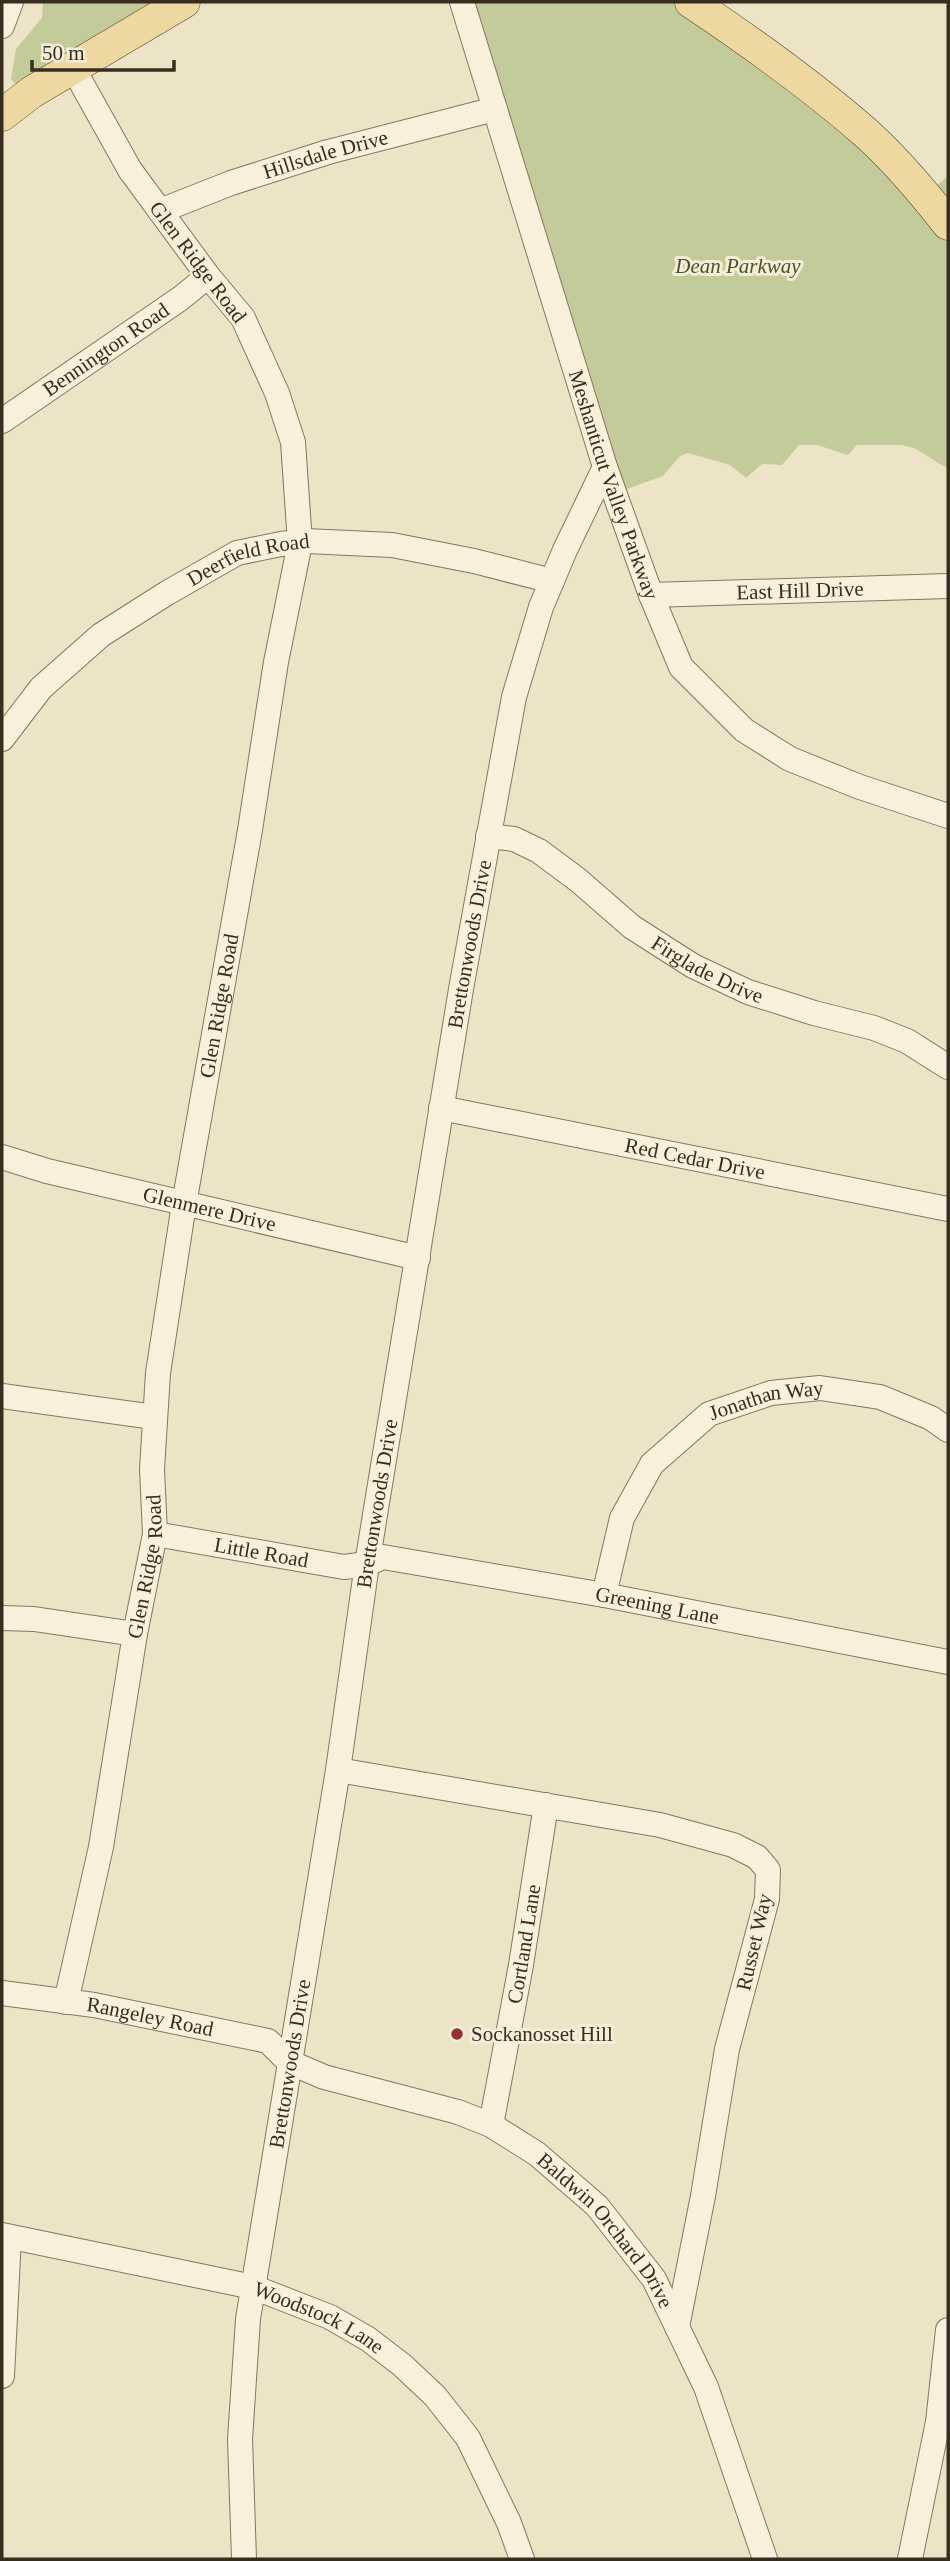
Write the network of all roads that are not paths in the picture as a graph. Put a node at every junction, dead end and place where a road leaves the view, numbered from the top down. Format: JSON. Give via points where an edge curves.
{"nodes":[{"id":1,"x":11,"y":2,"type":"edge"},
{"id":2,"x":184,"y":2,"type":"edge"},
{"id":3,"x":462,"y":2,"type":"edge"},
{"id":4,"x":696,"y":3,"type":"edge"},
{"id":5,"x":2,"y":26,"type":"edge"},
{"id":6,"x":73,"y":68,"type":"junction"},
{"id":7,"x":495,"y":109,"type":"junction"},
{"id":8,"x":2,"y":115,"type":"edge"},
{"id":9,"x":160,"y":211,"type":"junction"},
{"id":10,"x":948,"y":224,"type":"edge"},
{"id":11,"x":208,"y":276,"type":"junction"},
{"id":12,"x":2,"y":421,"type":"edge"},
{"id":13,"x":605,"y":467,"type":"junction"},
{"id":14,"x":300,"y":542,"type":"junction"},
{"id":15,"x":552,"y":581,"type":"junction"},
{"id":16,"x":948,"y":586,"type":"edge"},
{"id":17,"x":652,"y":595,"type":"junction"},
{"id":18,"x":2,"y":739,"type":"edge"},
{"id":19,"x":948,"y":816,"type":"edge"},
{"id":20,"x":488,"y":836,"type":"junction"},
{"id":21,"x":948,"y":1067,"type":"edge"},
{"id":22,"x":441,"y":1108,"type":"junction"},
{"id":23,"x":2,"y":1157,"type":"edge"},
{"id":24,"x":184,"y":1204,"type":"junction"},
{"id":25,"x":948,"y":1209,"type":"edge"},
{"id":26,"x":418,"y":1258,"type":"junction"},
{"id":27,"x":2,"y":1395,"type":"edge"},
{"id":28,"x":154,"y":1417,"type":"junction"},
{"id":29,"x":948,"y":1430,"type":"edge"},
{"id":30,"x":155,"y":1534,"type":"junction"},
{"id":31,"x":367,"y":1563,"type":"junction"},
{"id":32,"x":604,"y":1595,"type":"junction"},
{"id":33,"x":2,"y":1618,"type":"edge"},
{"id":34,"x":135,"y":1634,"type":"junction"},
{"id":35,"x":948,"y":1662,"type":"edge"},
{"id":36,"x":338,"y":1770,"type":"junction"},
{"id":37,"x":546,"y":1805,"type":"junction"},
{"id":38,"x":2,"y":1993,"type":"edge"},
{"id":39,"x":66,"y":2002,"type":"junction"},
{"id":40,"x":289,"y":2062,"type":"junction"},
{"id":41,"x":491,"y":2125,"type":"junction"},
{"id":42,"x":5,"y":2236,"type":"edge"},
{"id":43,"x":253,"y":2287,"type":"junction"},
{"id":44,"x":677,"y":2327,"type":"junction"},
{"id":45,"x":948,"y":2330,"type":"edge"},
{"id":46,"x":2,"y":2376,"type":"edge"},
{"id":47,"x":244,"y":2559,"type":"edge"},
{"id":48,"x":522,"y":2559,"type":"edge"},
{"id":49,"x":765,"y":2559,"type":"edge"},
{"id":50,"x":910,"y":2559,"type":"edge"}],
"edges":[{"from":1,"to":5,"type":"street"},
{"from":2,"to":6,"type":"main road"},
{"from":3,"to":7,"type":"street","name":"Meshanticut Valley Parkway"},
{"from":4,"to":10,"type":"main road","via":[[867,134]]},
{"from":6,"to":8,"type":"main road"},
{"from":6,"to":9,"type":"street","name":"Glen Ridge Road","via":[[130,170]]},
{"from":7,"to":9,"type":"street","name":"Hillsdale Drive","via":[[328,152]]},
{"from":7,"to":13,"type":"street","name":"Meshanticut Valley Parkway"},
{"from":9,"to":11,"type":"street","name":"Glen Ridge Road"},
{"from":11,"to":12,"type":"street","name":"Bennington Road"},
{"from":11,"to":14,"type":"street","name":"Glen Ridge Road","via":[[243,318],[277,393],[293,442]]},
{"from":13,"to":15,"type":"street","name":"Brettonwoods Drive"},
{"from":13,"to":17,"type":"street","name":"Meshanticut Valley Parkway"},
{"from":14,"to":15,"type":"street","name":"Deerfield Road","via":[[392,545]]},
{"from":14,"to":18,"type":"street","name":"Deerfield Road","via":[[237,553],[101,635],[41,688]]},
{"from":14,"to":24,"type":"street","name":"Glen Ridge Road"},
{"from":15,"to":20,"type":"street","name":"Brettonwoods Drive","via":[[514,697]]},
{"from":16,"to":17,"type":"street","name":"East Hill Drive"},
{"from":17,"to":19,"type":"street","name":"Meshanticut Valley Parkway","via":[[681,667],[744,730],[790,760]]},
{"from":20,"to":21,"type":"street","name":"Firglade Drive","via":[[514,839],[539,850],[632,927],[693,966],[748,992],[907,1041]]},
{"from":20,"to":22,"type":"street","name":"Brettonwoods Drive"},
{"from":22,"to":25,"type":"street","name":"Red Cedar Drive"},
{"from":22,"to":26,"type":"street","name":"Brettonwoods Drive"},
{"from":23,"to":24,"type":"street","name":"Glenmere Drive"},
{"from":24,"to":26,"type":"street","name":"Glenmere Drive"},
{"from":24,"to":28,"type":"street","name":"Glen Ridge Road"},
{"from":26,"to":31,"type":"street","name":"Brettonwoods Drive"},
{"from":27,"to":28,"type":"street"},
{"from":28,"to":30,"type":"street","name":"Glen Ridge Road"},
{"from":29,"to":32,"type":"street","name":"Jonathan Way","via":[[880,1397],[820,1388],[771,1393],[709,1414],[652,1464],[622,1518]]},
{"from":30,"to":31,"type":"street","name":"Little Road","via":[[344,1567]]},
{"from":30,"to":34,"type":"street","name":"Glen Ridge Road"},
{"from":31,"to":32,"type":"street","name":"Greening Lane","via":[[383,1557]]},
{"from":31,"to":36,"type":"street","name":"Brettonwoods Drive"},
{"from":32,"to":35,"type":"street","name":"Greening Lane"},
{"from":33,"to":34,"type":"street"},
{"from":34,"to":39,"type":"street","name":"Glen Ridge Road","via":[[101,1847]]},
{"from":36,"to":37,"type":"street","name":"Russet Way"},
{"from":36,"to":40,"type":"street","name":"Brettonwoods Drive"},
{"from":37,"to":41,"type":"street","name":"Cortland Lane"},
{"from":37,"to":44,"type":"street","name":"Russet Way","via":[[660,1825],[733,1845],[757,1857],[768,1870],[767,1899],[727,2049]]},
{"from":38,"to":39,"type":"street","name":"Rangeley Road"},
{"from":39,"to":40,"type":"street","name":"Rangeley Road","via":[[268,2041]]},
{"from":40,"to":41,"type":"street","name":"Baldwin Orchard Drive","via":[[324,2077]]},
{"from":40,"to":43,"type":"street","name":"Brettonwoods Drive"},
{"from":41,"to":44,"type":"street","name":"Baldwin Orchard Drive","via":[[537,2154],[597,2206],[654,2279]]},
{"from":42,"to":43,"type":"street","name":"Woodstock Lane"},
{"from":42,"to":46,"type":"street"},
{"from":43,"to":47,"type":"street","name":"Brettonwoods Drive","via":[[240,2439]]},
{"from":43,"to":48,"type":"street","name":"Woodstock Lane","via":[[330,2317],[368,2339],[435,2396],[468,2438]]},
{"from":44,"to":49,"type":"street","name":"Baldwin Orchard Drive","via":[[706,2387]]},
{"from":45,"to":50,"type":"street","via":[[938,2422]]}]}
